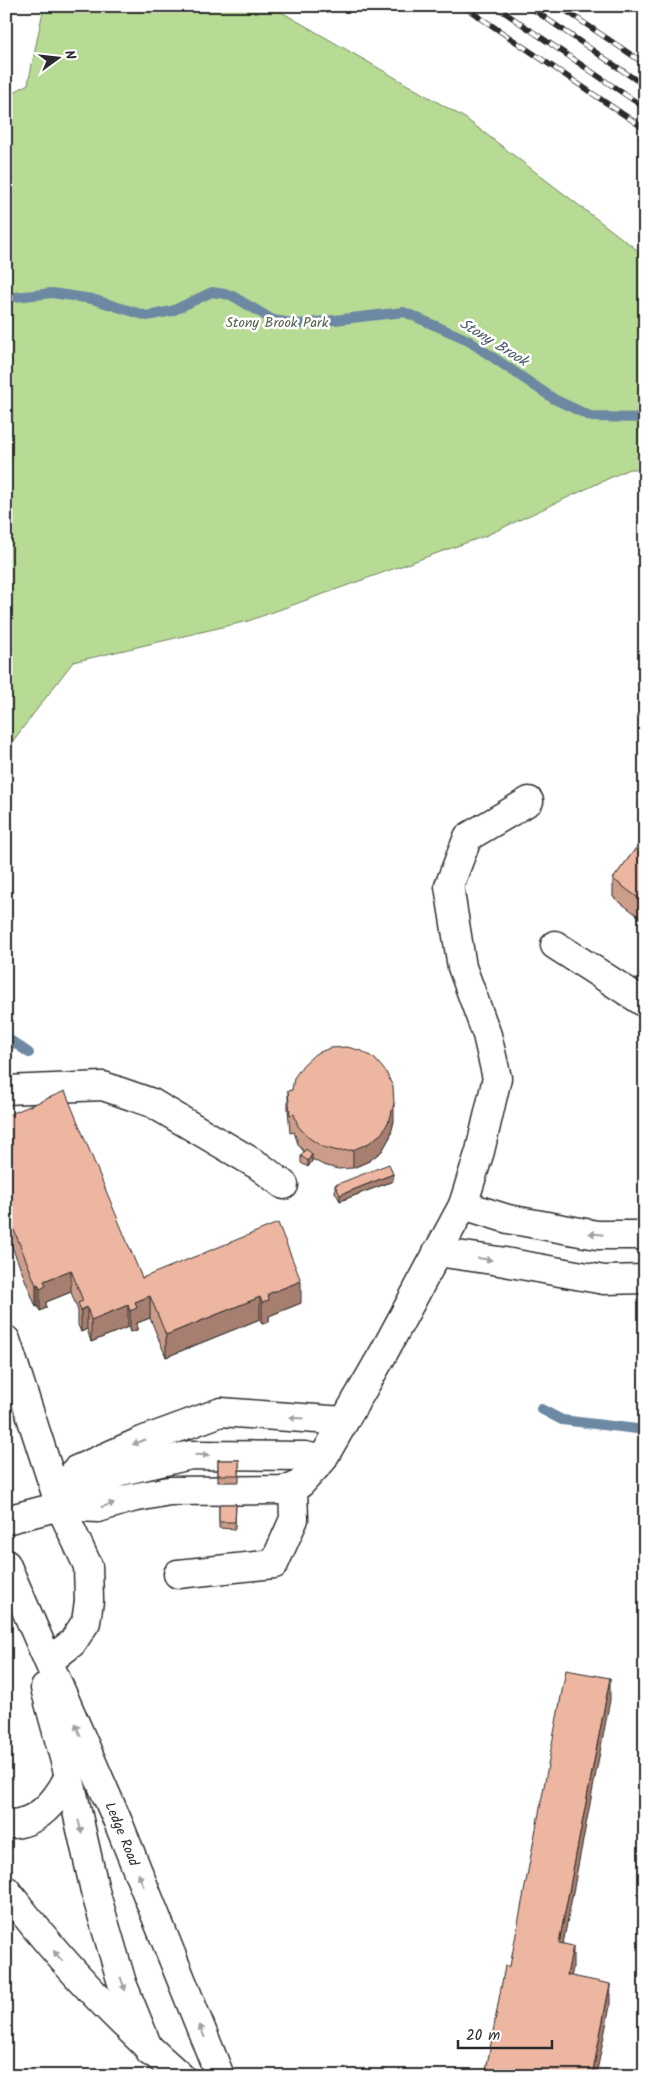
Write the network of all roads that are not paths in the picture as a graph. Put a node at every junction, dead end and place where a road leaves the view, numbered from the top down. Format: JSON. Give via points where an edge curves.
{"nodes":[{"id":1,"x":529,"y":800,"type":"dead end"},
{"id":2,"x":555,"y":945,"type":"dead end"},
{"id":3,"x":645,"y":1003,"type":"edge"},
{"id":4,"x":6,"y":1090,"type":"edge"},
{"id":5,"x":284,"y":1185,"type":"dead end"},
{"id":6,"x":463,"y":1205,"type":"junction"},
{"id":7,"x":645,"y":1235,"type":"edge"},
{"id":8,"x":437,"y":1252,"type":"junction"},
{"id":9,"x":645,"y":1279,"type":"edge"},
{"id":10,"x":6,"y":1340,"type":"edge"},
{"id":11,"x":344,"y":1421,"type":"junction"},
{"id":12,"x":322,"y":1460,"type":"junction"},
{"id":13,"x":293,"y":1488,"type":"junction"},
{"id":14,"x":60,"y":1506,"type":"junction"},
{"id":15,"x":6,"y":1520,"type":"edge"},
{"id":16,"x":6,"y":1564,"type":"edge"},
{"id":17,"x":178,"y":1574,"type":"dead end"},
{"id":18,"x":20,"y":1594,"type":"junction"},
{"id":19,"x":48,"y":1661,"type":"junction"},
{"id":20,"x":69,"y":1776,"type":"junction"},
{"id":21,"x":6,"y":1824,"type":"edge"},
{"id":22,"x":6,"y":1890,"type":"edge"},
{"id":23,"x":149,"y":2048,"type":"junction"},
{"id":24,"x":161,"y":2076,"type":"edge"},
{"id":25,"x":180,"y":2076,"type":"edge"},
{"id":26,"x":220,"y":2076,"type":"edge"}],
"edges":[{"from":1,"to":6,"type":"main road","via":[[468,837],[449,886],[462,967],[497,1078]]},
{"from":2,"to":3,"type":"main road"},
{"from":4,"to":5,"type":"main road","via":[[103,1086],[152,1102],[259,1166]]},
{"from":7,"to":6,"type":"main road","one_way":true,"via":[[597,1234],[508,1219]]},
{"from":6,"to":8,"type":"main road"},
{"from":8,"to":9,"type":"main road","one_way":true,"via":[[604,1280]]},
{"from":8,"to":11,"type":"main road"},
{"from":10,"to":14,"type":"main road"},
{"from":11,"to":12,"type":"main road"},
{"from":11,"to":14,"type":"main road","one_way":true,"via":[[221,1412],[76,1470]]},
{"from":12,"to":13,"type":"main road"},
{"from":14,"to":12,"type":"main road","one_way":true,"via":[[81,1490],[121,1470],[191,1455],[305,1456]]},
{"from":14,"to":13,"type":"main road","one_way":true,"via":[[98,1508],[169,1491]]},
{"from":13,"to":17,"type":"main road","via":[[294,1519],[274,1564]]},
{"from":14,"to":15,"type":"main road"},
{"from":14,"to":19,"type":"main road","via":[[88,1566],[89,1601],[86,1622],[72,1643]]},
{"from":16,"to":18,"type":"main road","name":"Ledge Road"},
{"from":18,"to":19,"type":"main road","name":"Ledge Road"},
{"from":18,"to":20,"type":"main road","name":"Ledge Road"},
{"from":26,"to":19,"type":"main road","name":"Ledge Road","one_way":true,"via":[[118,1822]]},
{"from":20,"to":21,"type":"main road","via":[[51,1804],[38,1815],[26,1821]]},
{"from":20,"to":23,"type":"main road","name":"Ledge Road","one_way":true,"via":[[95,1891],[122,1983]]},
{"from":23,"to":22,"type":"main road","one_way":true,"via":[[79,1979]]},
{"from":23,"to":24,"type":"main road","name":"Ledge Road"},
{"from":23,"to":25,"type":"main road"}]}
